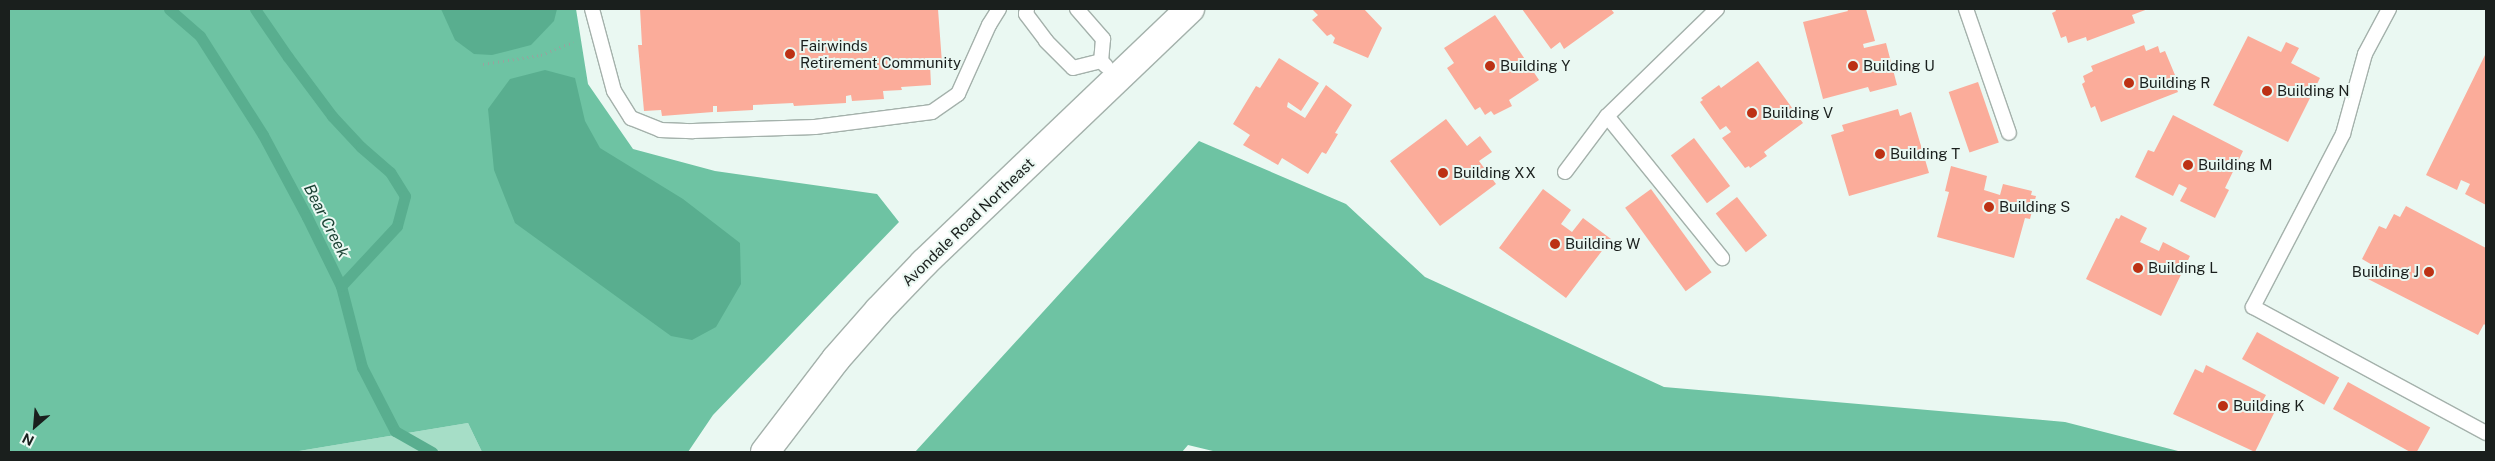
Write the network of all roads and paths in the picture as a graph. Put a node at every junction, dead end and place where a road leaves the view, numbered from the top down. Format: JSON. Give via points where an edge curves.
{"nodes":[{"id":1,"x":592,"y":9,"type":"edge"},
{"id":2,"x":999,"y":9,"type":"edge"},
{"id":3,"x":1026,"y":9,"type":"edge"},
{"id":4,"x":1076,"y":9,"type":"edge"},
{"id":5,"x":1190,"y":9,"type":"edge"},
{"id":6,"x":1718,"y":9,"type":"edge"},
{"id":7,"x":1966,"y":9,"type":"edge"},
{"id":8,"x":2389,"y":9,"type":"edge"},
{"id":9,"x":599,"y":36,"type":"junction"},
{"id":10,"x":483,"y":64,"type":"dead end"},
{"id":11,"x":1109,"y":69,"type":"junction"},
{"id":12,"x":1607,"y":116,"type":"junction"},
{"id":13,"x":2009,"y":133,"type":"dead end"},
{"id":14,"x":1565,"y":172,"type":"dead end"},
{"id":15,"x":1722,"y":258,"type":"dead end"},
{"id":16,"x":2486,"y":432,"type":"edge"},
{"id":17,"x":765,"y":452,"type":"edge"}],
"edges":[{"from":1,"to":9,"type":"lane"},
{"from":2,"to":9,"type":"lane","via":[[958,94],[932,112],[815,127],[660,130],[631,118],[614,91]]},
{"from":3,"to":11,"type":"lane","via":[[1026,14],[1046,42],[1073,68]]},
{"from":4,"to":11,"type":"lane","via":[[1103,40]]},
{"from":5,"to":11,"type":"main road","name":"Avondale Road Northeast"},
{"from":6,"to":12,"type":"lane"},
{"from":7,"to":13,"type":"lane"},
{"from":8,"to":16,"type":"lane","via":[[2365,54],[2343,134],[2253,307]]},
{"from":9,"to":10,"type":"path","via":[[570,42],[541,55]]},
{"from":11,"to":17,"type":"main road","name":"Avondale Road Northeast","via":[[879,310],[830,366]]},
{"from":12,"to":14,"type":"lane"},
{"from":12,"to":15,"type":"lane"}]}
